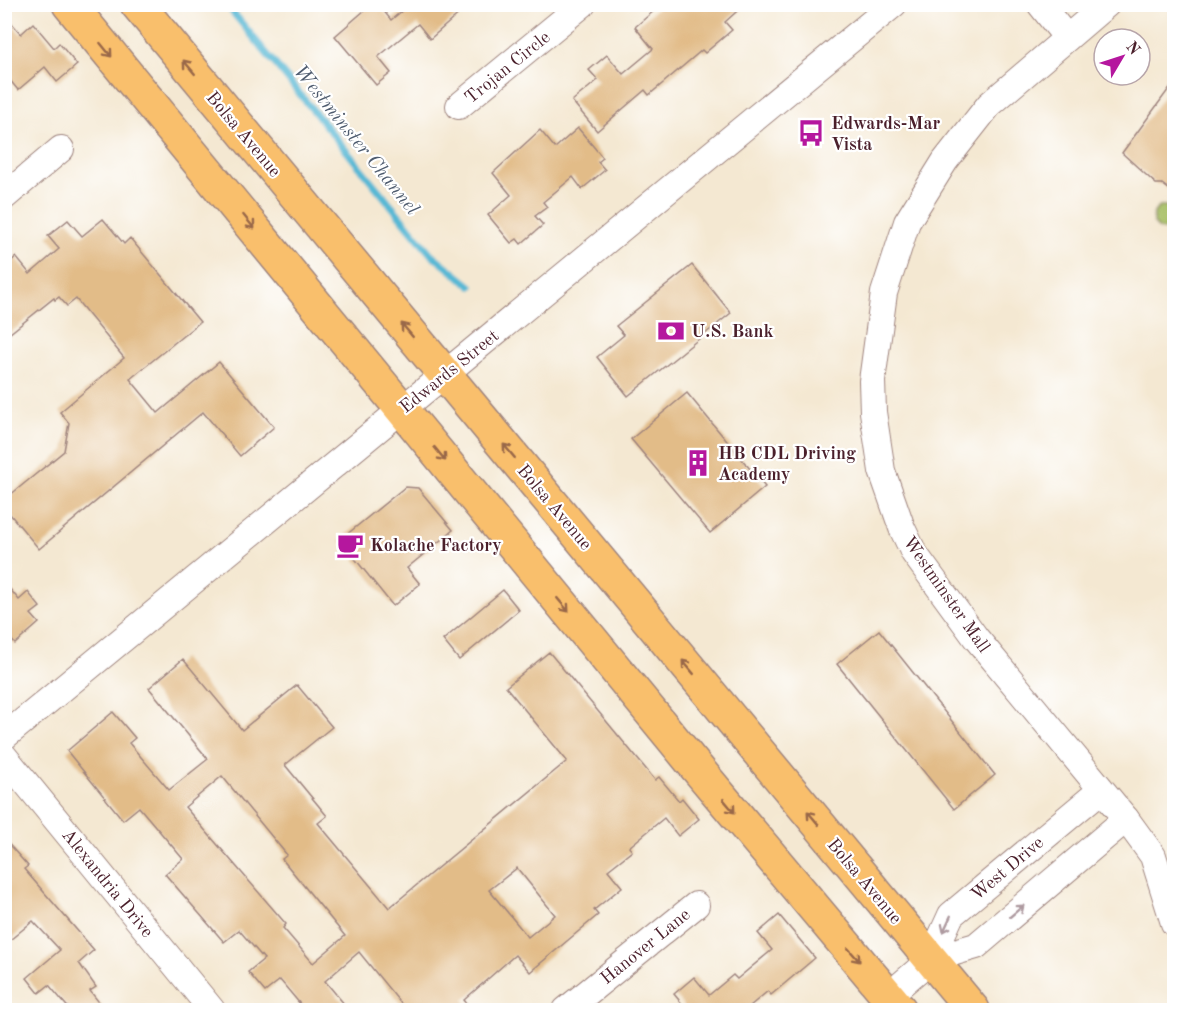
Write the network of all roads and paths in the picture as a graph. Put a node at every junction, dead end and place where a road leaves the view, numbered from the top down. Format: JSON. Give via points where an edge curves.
{"nodes":[{"id":1,"x":69,"y":4,"type":"edge"},
{"id":2,"x":137,"y":4,"type":"edge"},
{"id":3,"x":583,"y":4,"type":"edge"},
{"id":4,"x":894,"y":4,"type":"edge"},
{"id":5,"x":1040,"y":4,"type":"edge"},
{"id":6,"x":1107,"y":4,"type":"edge"},
{"id":7,"x":1067,"y":38,"type":"junction"},
{"id":8,"x":459,"y":106,"type":"dead end"},
{"id":9,"x":61,"y":149,"type":"dead end"},
{"id":10,"x":4,"y":197,"type":"edge"},
{"id":11,"x":445,"y":375,"type":"junction"},
{"id":12,"x":403,"y":409,"type":"junction"},
{"id":13,"x":4,"y":737,"type":"edge"},
{"id":14,"x":4,"y":756,"type":"edge"},
{"id":15,"x":1101,"y":790,"type":"junction"},
{"id":16,"x":1126,"y":819,"type":"junction"},
{"id":17,"x":696,"y":905,"type":"dead end"},
{"id":18,"x":1174,"y":923,"type":"edge"},
{"id":19,"x":931,"y":959,"type":"junction"},
{"id":20,"x":894,"y":1003,"type":"edge"},
{"id":21,"x":212,"y":1011,"type":"edge"},
{"id":22,"x":566,"y":1011,"type":"edge"},
{"id":23,"x":973,"y":1011,"type":"edge"}],
"edges":[{"from":1,"to":12,"type":"main road","one_way":true},
{"from":11,"to":2,"type":"main road","name":"Bolsa Avenue","one_way":true},
{"from":3,"to":8,"type":"street","name":"Trojan Circle"},
{"from":4,"to":11,"type":"street","name":"Edwards Street"},
{"from":5,"to":7,"type":"street"},
{"from":6,"to":7,"type":"street","name":"Westminster Mall"},
{"from":7,"to":15,"type":"street","name":"Westminster Mall","via":[[989,105],[945,161],[907,222],[884,293],[872,381],[882,471],[914,553],[976,638]]},
{"from":9,"to":10,"type":"street"},
{"from":11,"to":12,"type":"street","name":"Edwards Street"},
{"from":19,"to":11,"type":"main road","name":"Bolsa Avenue","one_way":true},
{"from":12,"to":13,"type":"street","name":"Edwards Street"},
{"from":12,"to":20,"type":"main road","one_way":true},
{"from":14,"to":21,"type":"street","name":"Alexandria Drive"},
{"from":15,"to":16,"type":"street","name":"Westminster Mall"},
{"from":15,"to":19,"type":"street","name":"West Drive","one_way":true,"via":[[951,915]]},
{"from":16,"to":18,"type":"street","name":"Westminster Mall","via":[[1153,856]]},
{"from":19,"to":16,"type":"street","name":"West Drive","one_way":true,"via":[[976,946]]},
{"from":17,"to":22,"type":"street","name":"Hanover Lane"},
{"from":19,"to":20,"type":"street","name":"West Drive"},
{"from":19,"to":23,"type":"main road","name":"Bolsa Avenue"}]}
